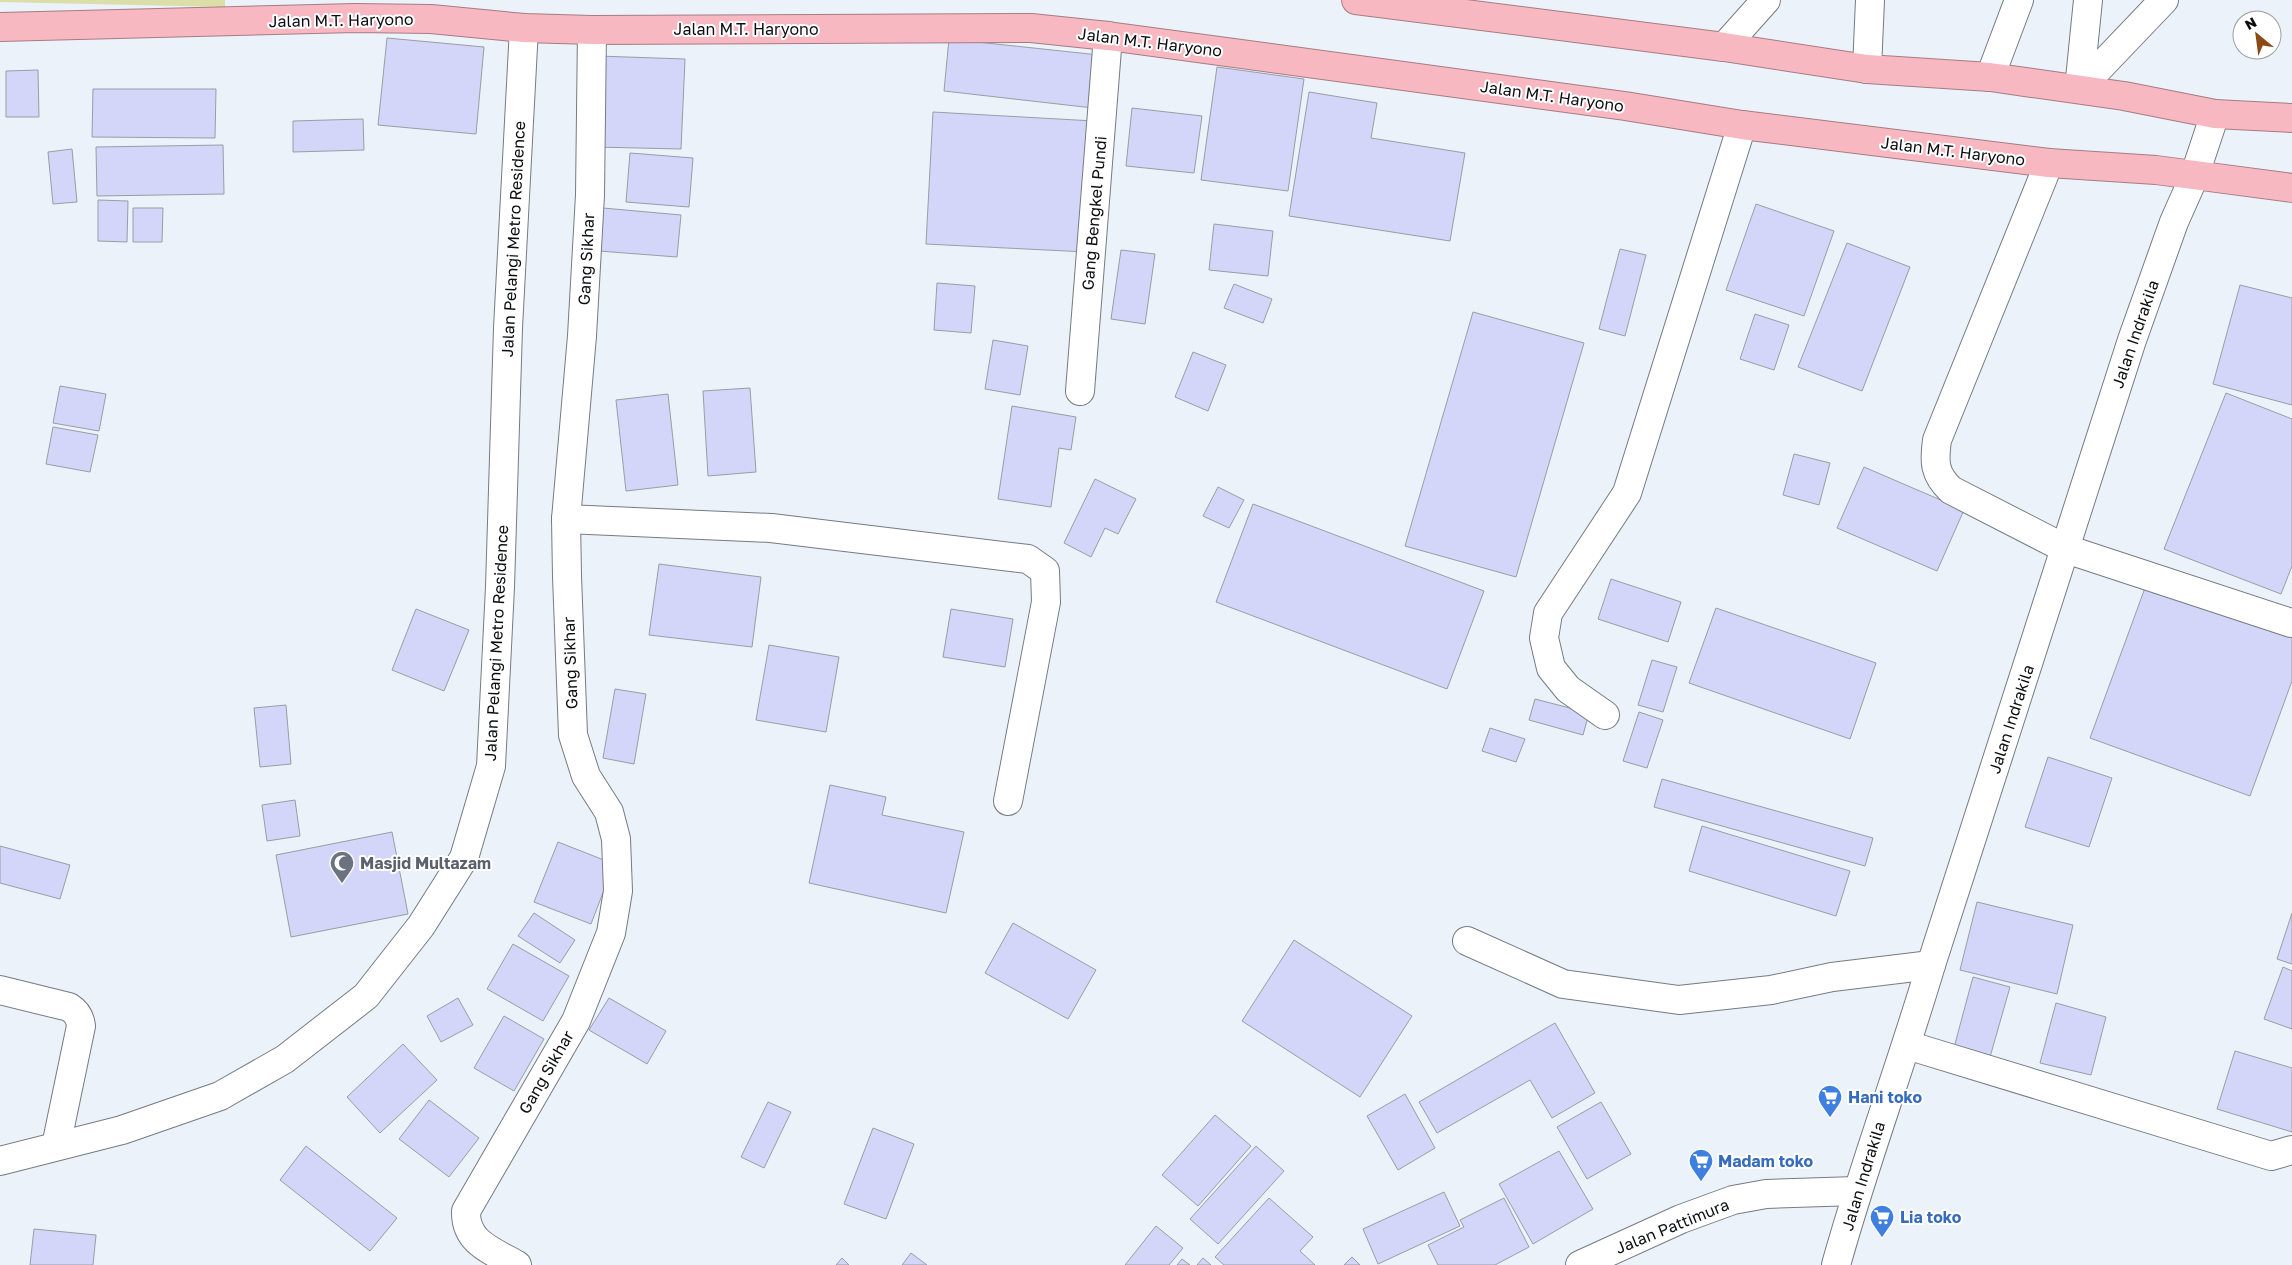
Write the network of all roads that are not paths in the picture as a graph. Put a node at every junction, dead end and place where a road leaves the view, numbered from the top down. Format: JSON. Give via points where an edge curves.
{"nodes":[{"id":1,"x":1356,"y":0,"type":"edge"},
{"id":2,"x":1766,"y":0,"type":"edge"},
{"id":3,"x":1870,"y":0,"type":"edge"},
{"id":4,"x":2019,"y":0,"type":"edge"},
{"id":5,"x":2088,"y":0,"type":"edge"},
{"id":6,"x":2164,"y":0,"type":"edge"},
{"id":7,"x":1483,"y":9,"type":"edge"},
{"id":8,"x":0,"y":27,"type":"edge"},
{"id":9,"x":524,"y":28,"type":"junction"},
{"id":10,"x":592,"y":30,"type":"junction"},
{"id":11,"x":1108,"y":36,"type":"junction"},
{"id":12,"x":1724,"y":47,"type":"junction"},
{"id":13,"x":1867,"y":70,"type":"junction"},
{"id":14,"x":1990,"y":77,"type":"junction"},
{"id":15,"x":2079,"y":90,"type":"junction"},
{"id":16,"x":2215,"y":114,"type":"junction"},
{"id":17,"x":2292,"y":118,"type":"edge"},
{"id":18,"x":1742,"y":125,"type":"junction"},
{"id":19,"x":2048,"y":162,"type":"junction"},
{"id":20,"x":2194,"y":177,"type":"junction"},
{"id":21,"x":2292,"y":188,"type":"edge"},
{"id":22,"x":1080,"y":391,"type":"dead end"},
{"id":23,"x":566,"y":519,"type":"junction"},
{"id":24,"x":2066,"y":550,"type":"junction"},
{"id":25,"x":2291,"y":623,"type":"edge"},
{"id":26,"x":1605,"y":715,"type":"dead end"},
{"id":27,"x":1008,"y":801,"type":"dead end"},
{"id":28,"x":1467,"y":941,"type":"dead end"},
{"id":29,"x":1930,"y":965,"type":"junction"},
{"id":30,"x":0,"y":990,"type":"edge"},
{"id":31,"x":1907,"y":1045,"type":"junction"},
{"id":32,"x":56,"y":1146,"type":"junction"},
{"id":33,"x":2292,"y":1150,"type":"edge"},
{"id":34,"x":0,"y":1161,"type":"edge"},
{"id":35,"x":1856,"y":1191,"type":"junction"},
{"id":36,"x":517,"y":1265,"type":"edge"},
{"id":37,"x":1580,"y":1265,"type":"edge"},
{"id":38,"x":1836,"y":1265,"type":"edge"}],
"edges":[{"from":1,"to":7,"type":"highway"},
{"from":2,"to":12,"type":"street"},
{"from":3,"to":13,"type":"street"},
{"from":4,"to":14,"type":"street"},
{"from":5,"to":15,"type":"street"},
{"from":6,"to":15,"type":"street"},
{"from":7,"to":12,"type":"highway"},
{"from":8,"to":9,"type":"highway","name":"Jalan M.T. Haryono","via":[[355,18],[430,19]]},
{"from":9,"to":10,"type":"highway","name":"Jalan M.T. Haryono"},
{"from":9,"to":32,"type":"street","name":"Jalan Pelangi Metro Residence","via":[[508,328],[491,766],[464,858],[421,926],[366,996],[285,1059],[220,1096],[122,1130]]},
{"from":10,"to":11,"type":"highway","name":"Jalan M.T. Haryono","via":[[1031,28]]},
{"from":10,"to":23,"type":"street","name":"Gang Sikhar","via":[[590,195]]},
{"from":11,"to":18,"type":"highway","name":"Jalan M.T. Haryono","via":[[1625,106]]},
{"from":11,"to":22,"type":"street","name":"Gang Bengkel Pundi"},
{"from":12,"to":13,"type":"highway"},
{"from":13,"to":14,"type":"highway"},
{"from":14,"to":15,"type":"highway"},
{"from":15,"to":16,"type":"highway"},
{"from":16,"to":17,"type":"highway"},
{"from":16,"to":20,"type":"street","name":"Jalan Indrakila"},
{"from":18,"to":19,"type":"highway","name":"Jalan M.T. Haryono"},
{"from":18,"to":26,"type":"street","via":[[1627,493],[1548,612],[1544,638],[1550,668],[1568,689]]},
{"from":19,"to":20,"type":"highway","name":"Jalan M.T. Haryono","via":[[2156,170]]},
{"from":19,"to":24,"type":"street","via":[[1937,440],[1934,462],[1941,480],[1951,490]]},
{"from":20,"to":21,"type":"highway","name":"Jalan M.T. Haryono"},
{"from":20,"to":24,"type":"street","name":"Jalan Indrakila","via":[[2174,222],[2132,340]]},
{"from":23,"to":27,"type":"street","via":[[771,528],[1028,559],[1045,571],[1046,602]]},
{"from":23,"to":36,"type":"street","name":"Gang Sikhar","via":[[573,735],[586,776],[609,812],[616,839],[618,890],[611,933],[576,1021],[466,1211],[469,1233]]},
{"from":24,"to":25,"type":"street"},
{"from":24,"to":29,"type":"street","name":"Jalan Indrakila"},
{"from":28,"to":29,"type":"street","via":[[1563,984],[1679,1000],[1771,990],[1832,977]]},
{"from":29,"to":31,"type":"street","name":"Jalan Indrakila"},
{"from":30,"to":32,"type":"street","via":[[69,1007],[78,1014],[81,1026]]},
{"from":31,"to":33,"type":"street","via":[[2271,1156]]},
{"from":31,"to":35,"type":"street","name":"Jalan Indrakila"},
{"from":32,"to":34,"type":"street","name":"Jalan Pelangi Metro Residence"},
{"from":35,"to":37,"type":"street","name":"Jalan Pattimura","via":[[1766,1194],[1733,1200],[1680,1219]]},
{"from":35,"to":38,"type":"street","name":"Jalan Indrakila"}]}
